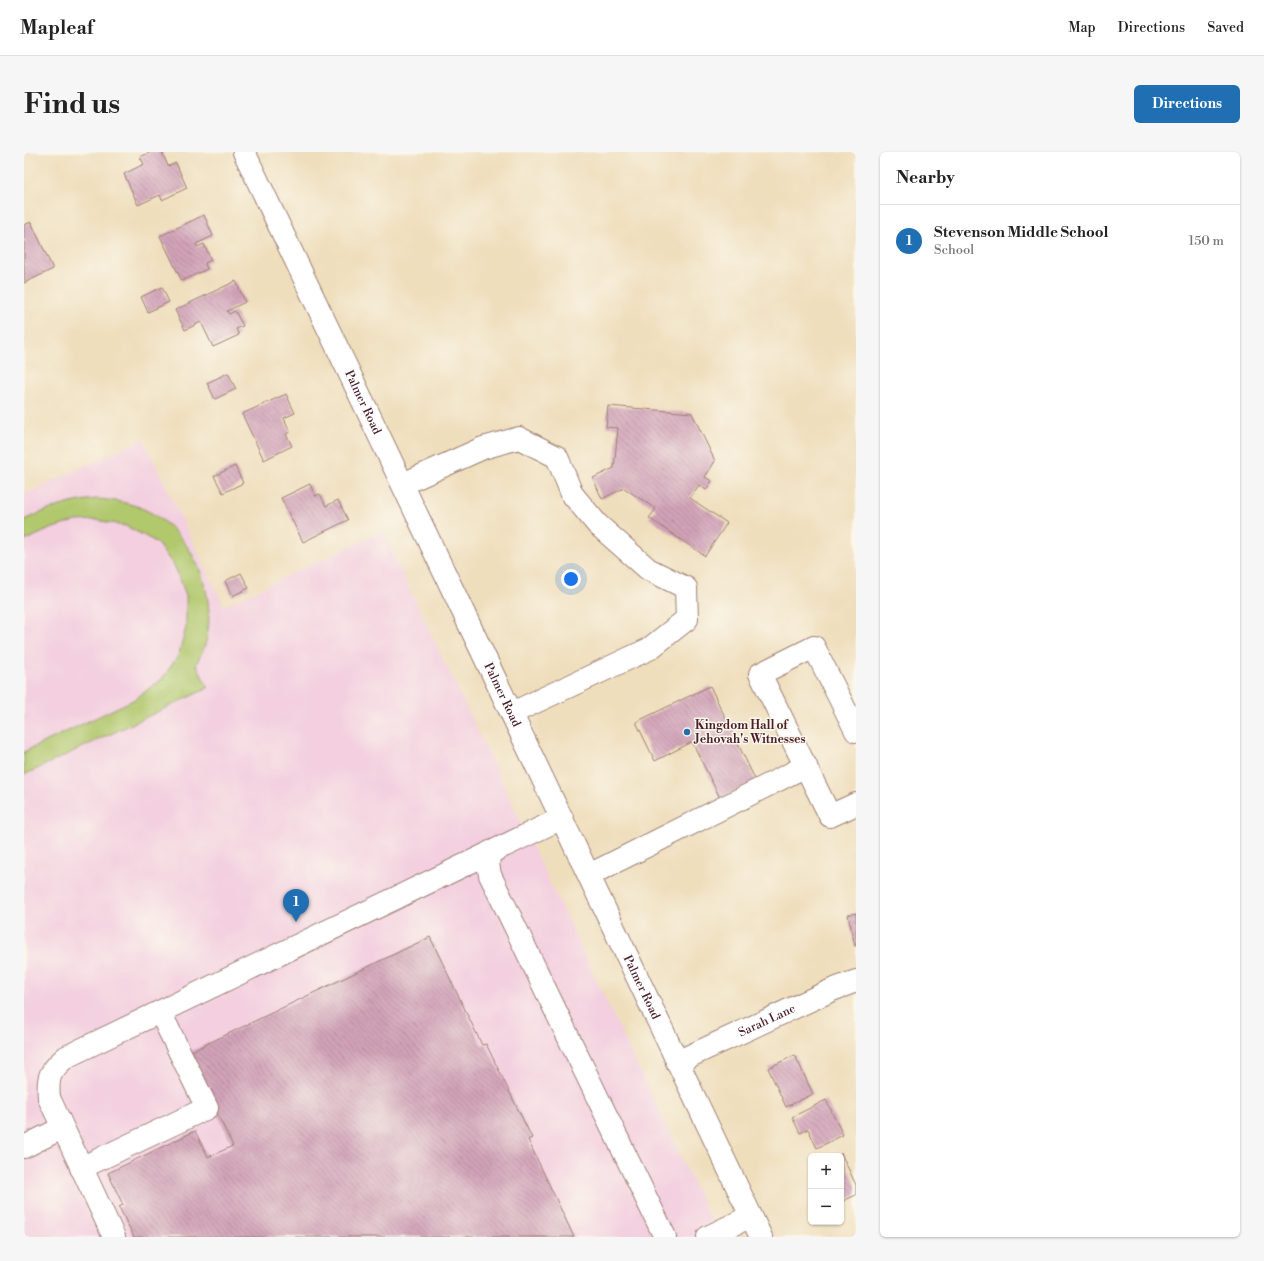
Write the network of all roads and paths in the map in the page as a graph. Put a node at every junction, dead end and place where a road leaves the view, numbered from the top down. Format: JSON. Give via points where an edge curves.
{"nodes":[{"id":1,"x":244,"y":152,"type":"edge"},
{"id":2,"x":403,"y":484,"type":"junction"},
{"id":3,"x":512,"y":713,"type":"junction"},
{"id":4,"x":856,"y":731,"type":"edge"},
{"id":5,"x":806,"y":766,"type":"junction"},
{"id":6,"x":856,"y":804,"type":"edge"},
{"id":7,"x":562,"y":818,"type":"junction"},
{"id":8,"x":490,"y":852,"type":"junction"},
{"id":9,"x":589,"y":875,"type":"junction"},
{"id":10,"x":856,"y":981,"type":"edge"},
{"id":11,"x":160,"y":1012,"type":"junction"},
{"id":12,"x":677,"y":1062,"type":"junction"},
{"id":13,"x":62,"y":1128,"type":"junction"},
{"id":14,"x":24,"y":1147,"type":"edge"},
{"id":15,"x":81,"y":1168,"type":"junction"},
{"id":16,"x":751,"y":1216,"type":"junction"},
{"id":17,"x":114,"y":1237,"type":"edge"},
{"id":18,"x":665,"y":1237,"type":"edge"},
{"id":19,"x":708,"y":1237,"type":"edge"},
{"id":20,"x":761,"y":1237,"type":"edge"}],
"edges":[{"from":1,"to":2,"type":"street","name":"Palmer Road"},
{"from":2,"to":3,"type":"street","name":"Palmer Road"},
{"from":2,"to":3,"type":"street","via":[[483,448],[519,438],[557,457],[572,494],[597,524],[648,569],[686,588],[687,619],[649,649]]},
{"from":3,"to":7,"type":"street","name":"Palmer Road"},
{"from":4,"to":5,"type":"street","via":[[814,647],[760,674]]},
{"from":5,"to":6,"type":"street","via":[[830,816]]},
{"from":5,"to":9,"type":"street"},
{"from":7,"to":8,"type":"street"},
{"from":7,"to":9,"type":"street","name":"Palmer Road"},
{"from":8,"to":11,"type":"street"},
{"from":8,"to":18,"type":"street","via":[[490,875]]},
{"from":9,"to":12,"type":"street","name":"Palmer Road"},
{"from":10,"to":12,"type":"street","name":"Sarah Lane"},
{"from":11,"to":13,"type":"street","via":[[66,1057],[52,1069],[48,1085],[49,1098]]},
{"from":11,"to":15,"type":"street","via":[[207,1108]]},
{"from":12,"to":16,"type":"street","name":"Palmer Road"},
{"from":13,"to":14,"type":"street"},
{"from":13,"to":15,"type":"street"},
{"from":15,"to":17,"type":"street"},
{"from":16,"to":19,"type":"street"},
{"from":16,"to":20,"type":"street","name":"Palmer Road"}]}
